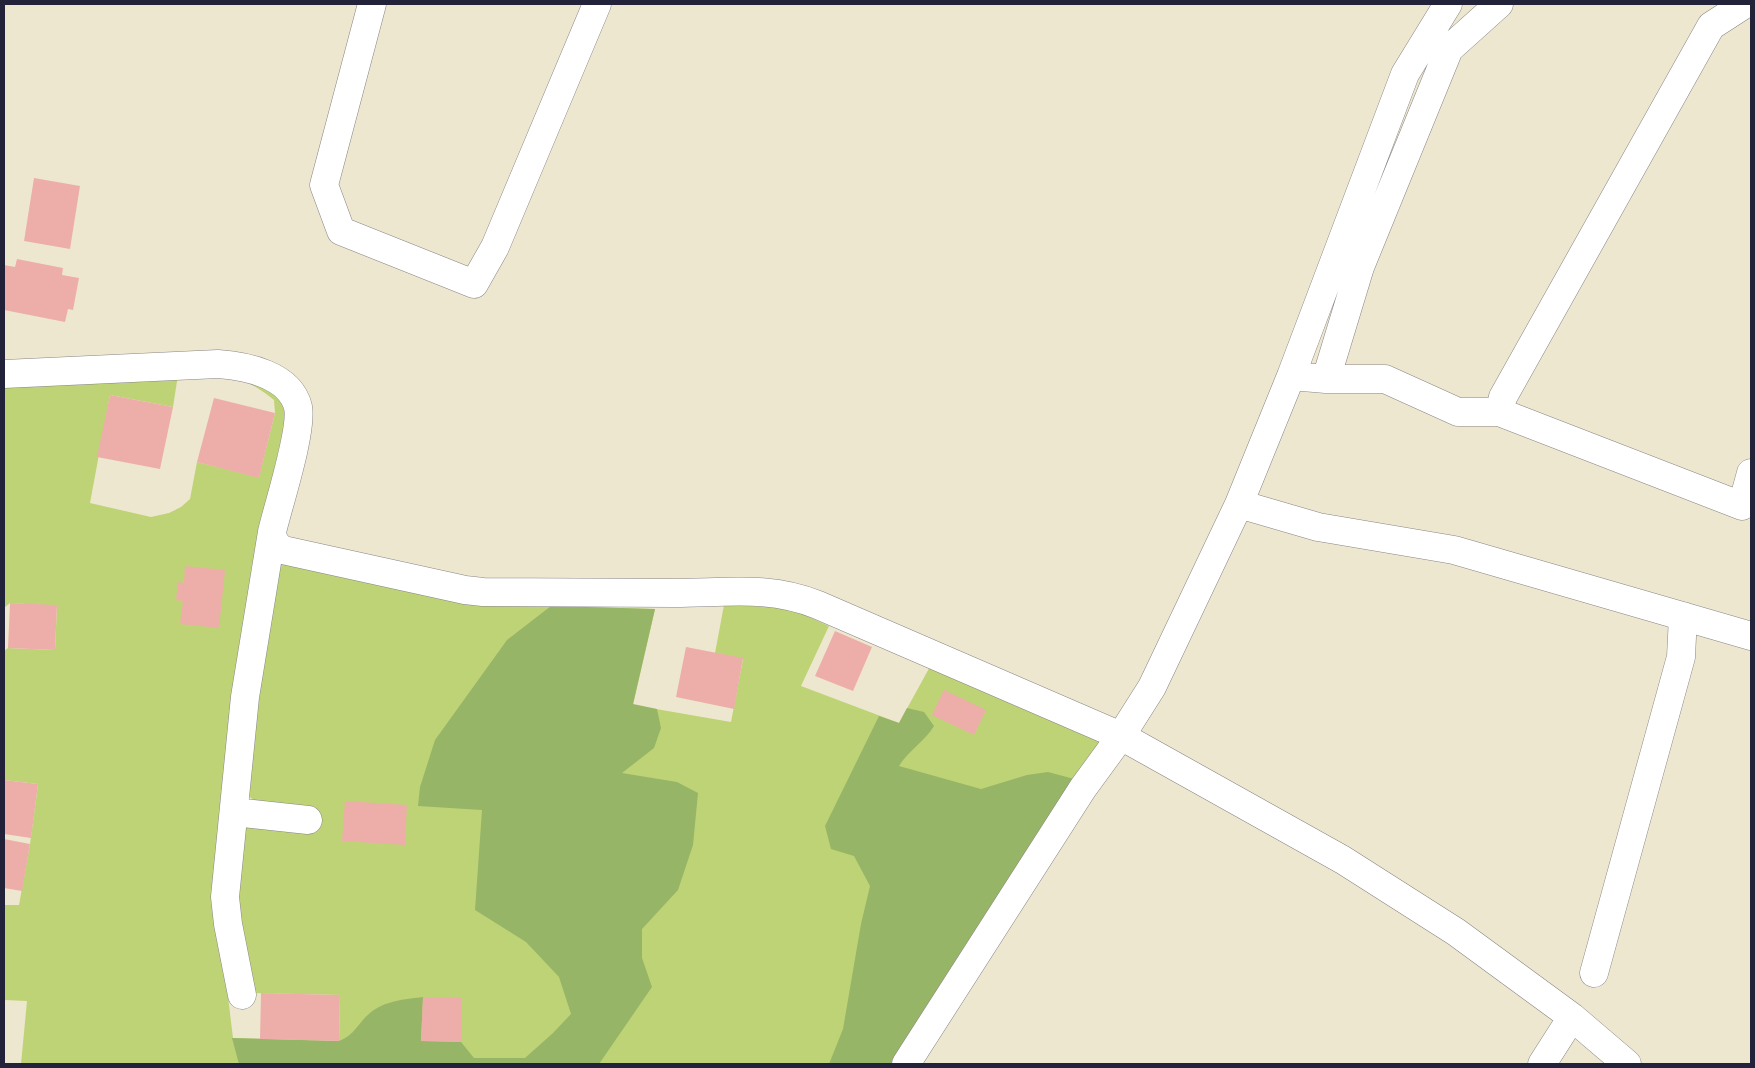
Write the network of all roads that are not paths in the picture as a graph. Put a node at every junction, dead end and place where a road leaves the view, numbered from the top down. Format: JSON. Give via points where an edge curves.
{"nodes":[{"id":1,"x":372,"y":4,"type":"edge"},
{"id":2,"x":597,"y":4,"type":"edge"},
{"id":3,"x":1448,"y":4,"type":"edge"},
{"id":4,"x":1499,"y":4,"type":"edge"},
{"id":5,"x":1745,"y":4,"type":"edge"},
{"id":6,"x":4,"y":374,"type":"edge"},
{"id":7,"x":1291,"y":376,"type":"junction"},
{"id":8,"x":1326,"y":380,"type":"junction"},
{"id":9,"x":1499,"y":412,"type":"junction"},
{"id":10,"x":1751,"y":473,"type":"edge"},
{"id":11,"x":1239,"y":504,"type":"junction"},
{"id":12,"x":272,"y":532,"type":"junction"},
{"id":13,"x":1684,"y":616,"type":"junction"},
{"id":14,"x":1751,"y":636,"type":"edge"},
{"id":15,"x":1122,"y":736,"type":"junction"},
{"id":16,"x":234,"y":812,"type":"junction"},
{"id":17,"x":308,"y":820,"type":"dead end"},
{"id":18,"x":1594,"y":973,"type":"dead end"},
{"id":19,"x":242,"y":994,"type":"dead end"},
{"id":20,"x":1572,"y":1017,"type":"junction"},
{"id":21,"x":906,"y":1064,"type":"edge"},
{"id":22,"x":1542,"y":1064,"type":"edge"},
{"id":23,"x":1627,"y":1064,"type":"edge"}],
"edges":[{"from":1,"to":2,"type":"street","via":[[324,185],[341,231],[474,284],[495,247]]},
{"from":3,"to":7,"type":"street","via":[[1405,74]]},
{"from":4,"to":8,"type":"street","via":[[1449,49],[1360,267]]},
{"from":5,"to":9,"type":"street","via":[[1712,26],[1503,397]]},
{"from":6,"to":12,"type":"street","via":[[218,364],[236,365],[266,374],[293,394],[298,409],[295,440]]},
{"from":7,"to":8,"type":"street"},
{"from":7,"to":11,"type":"street"},
{"from":8,"to":9,"type":"street","via":[[1386,378],[1458,412]]},
{"from":9,"to":10,"type":"street","via":[[1742,506]]},
{"from":11,"to":13,"type":"street","via":[[1318,527],[1454,550]]},
{"from":11,"to":15,"type":"street","via":[[1152,687]]},
{"from":12,"to":15,"type":"street","via":[[273,540],[283,550],[483,592],[749,590],[800,598]]},
{"from":12,"to":16,"type":"street","via":[[245,697]]},
{"from":13,"to":14,"type":"street"},
{"from":13,"to":18,"type":"street","via":[[1681,657]]},
{"from":15,"to":20,"type":"street","via":[[1343,860],[1456,932]]},
{"from":15,"to":21,"type":"street","via":[[1083,788]]},
{"from":16,"to":17,"type":"street"},
{"from":16,"to":19,"type":"street","via":[[225,897]]},
{"from":20,"to":22,"type":"street"},
{"from":20,"to":23,"type":"street"}]}
